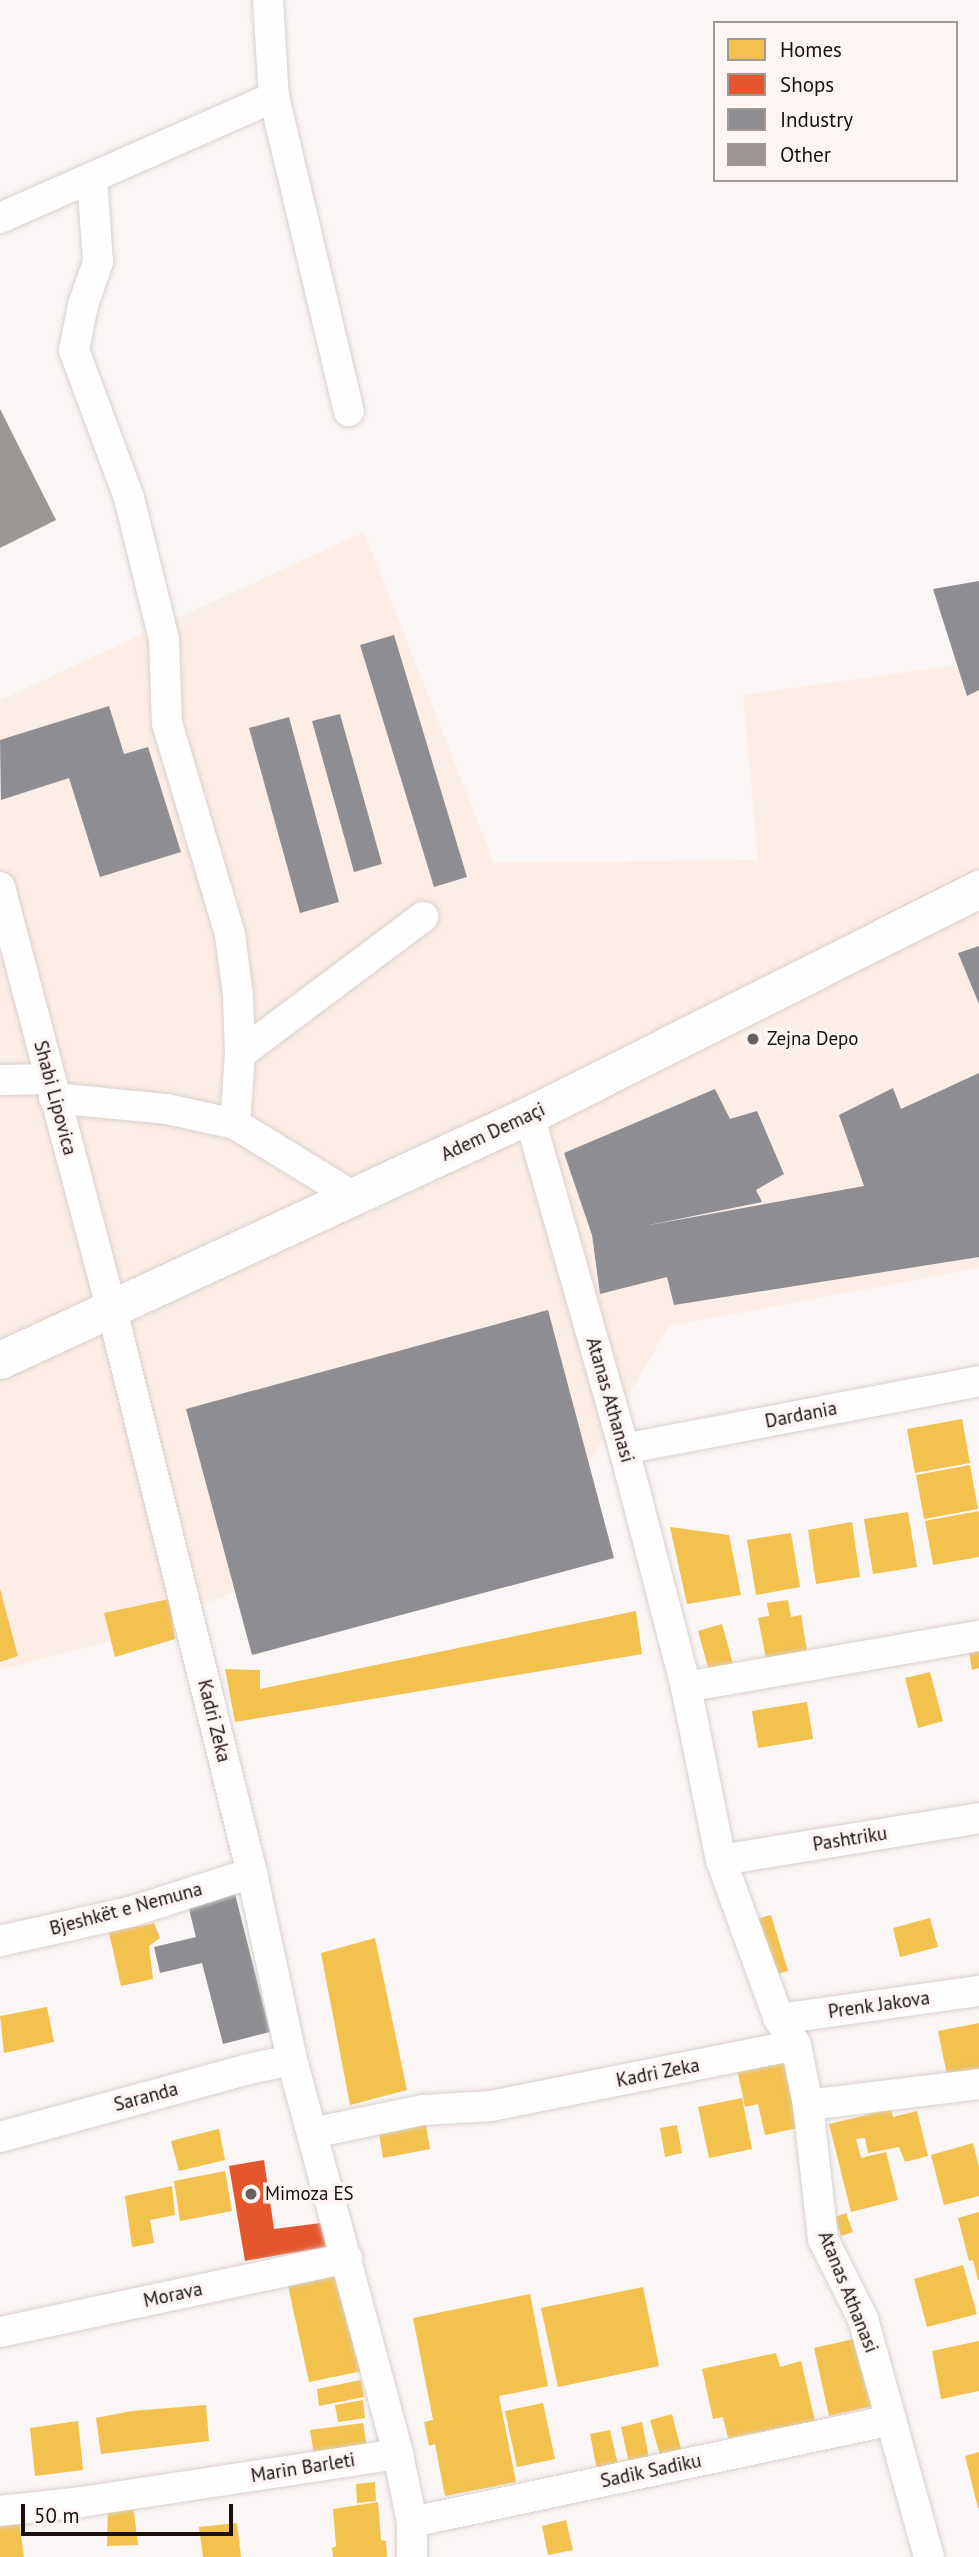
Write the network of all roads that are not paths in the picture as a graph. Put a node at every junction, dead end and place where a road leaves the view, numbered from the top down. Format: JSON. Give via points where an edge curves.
{"nodes":[{"id":1,"x":268,"y":0,"type":"edge"},
{"id":2,"x":274,"y":97,"type":"junction"},
{"id":3,"x":92,"y":178,"type":"junction"},
{"id":4,"x":0,"y":218,"type":"edge"},
{"id":5,"x":349,"y":411,"type":"dead end"},
{"id":6,"x":0,"y":887,"type":"edge"},
{"id":7,"x":979,"y":889,"type":"edge"},
{"id":8,"x":424,"y":917,"type":"dead end"},
{"id":9,"x":240,"y":1054,"type":"junction"},
{"id":10,"x":0,"y":1080,"type":"edge"},
{"id":11,"x":52,"y":1088,"type":"junction"},
{"id":12,"x":529,"y":1115,"type":"junction"},
{"id":13,"x":234,"y":1124,"type":"junction"},
{"id":14,"x":354,"y":1197,"type":"junction"},
{"id":15,"x":112,"y":1310,"type":"junction"},
{"id":16,"x":0,"y":1360,"type":"edge"},
{"id":17,"x":979,"y":1381,"type":"edge"},
{"id":18,"x":624,"y":1449,"type":"junction"},
{"id":19,"x":979,"y":1636,"type":"edge"},
{"id":20,"x":686,"y":1687,"type":"junction"},
{"id":21,"x":979,"y":1818,"type":"edge"},
{"id":22,"x":721,"y":1860,"type":"junction"},
{"id":23,"x":252,"y":1873,"type":"junction"},
{"id":24,"x":0,"y":1941,"type":"edge"},
{"id":25,"x":979,"y":1992,"type":"edge"},
{"id":26,"x":779,"y":2019,"type":"junction"},
{"id":27,"x":796,"y":2045,"type":"junction"},
{"id":28,"x":292,"y":2060,"type":"junction"},
{"id":29,"x":979,"y":2084,"type":"edge"},
{"id":30,"x":808,"y":2105,"type":"junction"},
{"id":31,"x":312,"y":2133,"type":"junction"},
{"id":32,"x":0,"y":2137,"type":"edge"},
{"id":33,"x":347,"y":2258,"type":"junction"},
{"id":34,"x":0,"y":2332,"type":"edge"},
{"id":35,"x":891,"y":2420,"type":"junction"},
{"id":36,"x":398,"y":2454,"type":"junction"},
{"id":37,"x":0,"y":2511,"type":"edge"},
{"id":38,"x":412,"y":2522,"type":"junction"},
{"id":39,"x":412,"y":2557,"type":"edge"},
{"id":40,"x":929,"y":2557,"type":"edge"}],
"edges":[{"from":1,"to":2,"type":"street"},
{"from":2,"to":3,"type":"street"},
{"from":2,"to":5,"type":"street"},
{"from":3,"to":4,"type":"street"},
{"from":3,"to":9,"type":"street","via":[[98,262],[74,350],[128,498],[164,639],[167,723],[230,935]]},
{"from":6,"to":11,"type":"street","name":"Shabi Lipovica"},
{"from":7,"to":12,"type":"main road","name":"Adem Demaçi"},
{"from":8,"to":9,"type":"street"},
{"from":9,"to":13,"type":"street"},
{"from":10,"to":11,"type":"street"},
{"from":11,"to":13,"type":"street"},
{"from":11,"to":15,"type":"street","name":"Shabi Lipovica"},
{"from":12,"to":14,"type":"main road","name":"Adem Demaçi"},
{"from":12,"to":18,"type":"street","name":"Atanas Athanasi"},
{"from":13,"to":14,"type":"street"},
{"from":14,"to":15,"type":"main road","name":"Adem Demaçi"},
{"from":15,"to":16,"type":"main road","name":"Adem Demaçi"},
{"from":15,"to":23,"type":"street","name":"Kadri Zeka"},
{"from":17,"to":18,"type":"street","name":"Dardania"},
{"from":18,"to":20,"type":"street","name":"Atanas Athanasi"},
{"from":19,"to":20,"type":"street"},
{"from":20,"to":22,"type":"street","name":"Atanas Athanasi"},
{"from":21,"to":22,"type":"street","name":"Pashtriku"},
{"from":22,"to":26,"type":"street","name":"Atanas Athanasi"},
{"from":23,"to":24,"type":"street","name":"Bjeshkët e Nemuna","via":[[130,1912]]},
{"from":23,"to":28,"type":"street","name":"Kadri Zeka"},
{"from":25,"to":26,"type":"street","name":"Prenk Jakova"},
{"from":26,"to":27,"type":"street","name":"Atanas Athanasi"},
{"from":27,"to":30,"type":"street","name":"Atanas Athanasi"},
{"from":27,"to":31,"type":"street","name":"Kadri Zeka","via":[[491,2106],[423,2110]]},
{"from":28,"to":31,"type":"street","name":"Kadri Zeka"},
{"from":28,"to":32,"type":"street","name":"Saranda"},
{"from":29,"to":30,"type":"street"},
{"from":30,"to":35,"type":"street","name":"Atanas Athanasi","via":[[823,2239],[863,2319]]},
{"from":31,"to":33,"type":"street","name":"Kadri Zeka"},
{"from":33,"to":34,"type":"street","name":"Morava"},
{"from":33,"to":36,"type":"street","name":"Kadri Zeka"},
{"from":35,"to":38,"type":"street","name":"Sadik Sadiku"},
{"from":35,"to":40,"type":"street","name":"Atanas Athanasi"},
{"from":36,"to":37,"type":"street","name":"Marin Barleti"},
{"from":36,"to":38,"type":"street","name":"Kadri Zeka"},
{"from":38,"to":39,"type":"street","name":"Kadri Zeka"}]}
